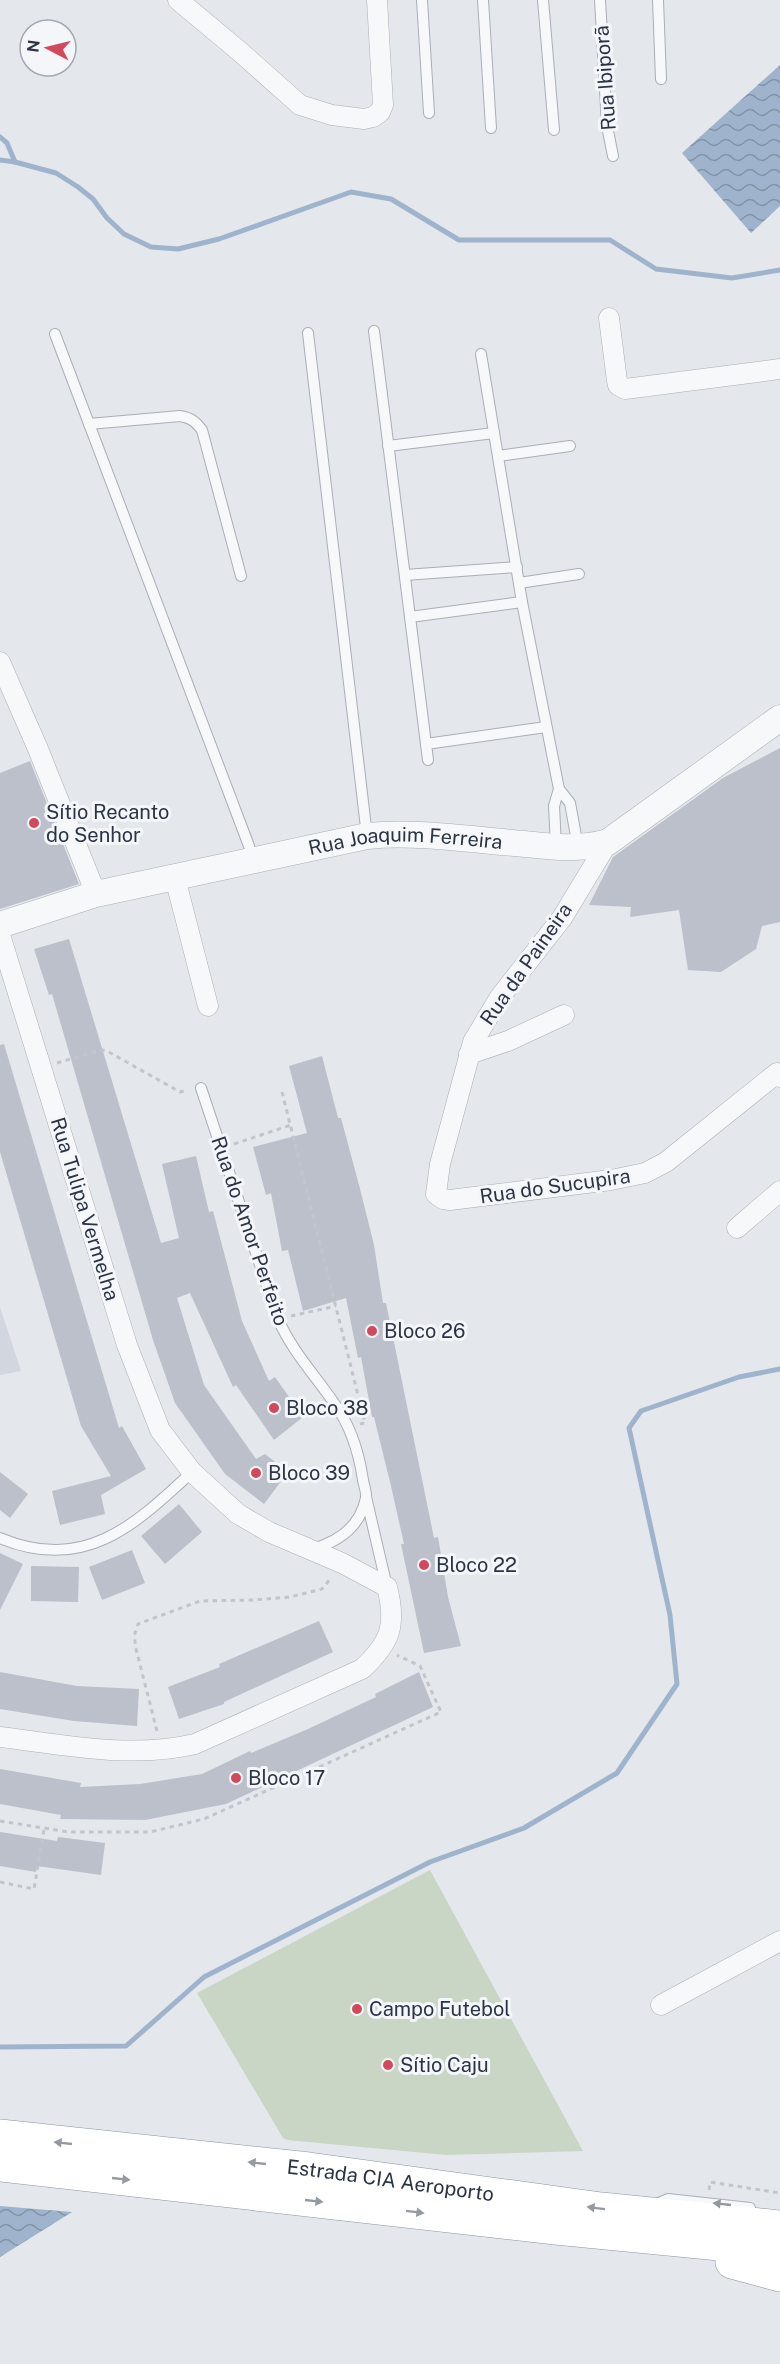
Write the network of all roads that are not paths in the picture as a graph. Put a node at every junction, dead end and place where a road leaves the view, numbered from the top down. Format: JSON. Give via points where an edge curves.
{"nodes":[{"id":1,"x":178,"y":0,"type":"edge"},
{"id":2,"x":377,"y":0,"type":"edge"},
{"id":3,"x":422,"y":0,"type":"edge"},
{"id":4,"x":483,"y":0,"type":"edge"},
{"id":5,"x":543,"y":0,"type":"edge"},
{"id":6,"x":600,"y":0,"type":"edge"},
{"id":7,"x":658,"y":0,"type":"edge"},
{"id":8,"x":661,"y":79,"type":"dead end"},
{"id":9,"x":429,"y":113,"type":"dead end"},
{"id":10,"x":491,"y":128,"type":"dead end"},
{"id":11,"x":554,"y":130,"type":"dead end"},
{"id":12,"x":613,"y":156,"type":"dead end"},
{"id":13,"x":609,"y":318,"type":"dead end"},
{"id":14,"x":374,"y":331,"type":"dead end"},
{"id":15,"x":308,"y":333,"type":"dead end"},
{"id":16,"x":55,"y":334,"type":"dead end"},
{"id":17,"x":481,"y":354,"type":"dead end"},
{"id":18,"x":780,"y":369,"type":"edge"},
{"id":19,"x":89,"y":424,"type":"junction"},
{"id":20,"x":494,"y":433,"type":"junction"},
{"id":21,"x":388,"y":446,"type":"junction"},
{"id":22,"x":570,"y":446,"type":"dead end"},
{"id":23,"x":498,"y":456,"type":"junction"},
{"id":24,"x":517,"y":567,"type":"junction"},
{"id":25,"x":579,"y":574,"type":"dead end"},
{"id":26,"x":405,"y":575,"type":"junction"},
{"id":27,"x":241,"y":576,"type":"dead end"},
{"id":28,"x":519,"y":583,"type":"junction"},
{"id":29,"x":522,"y":602,"type":"junction"},
{"id":30,"x":410,"y":617,"type":"junction"},
{"id":31,"x":0,"y":662,"type":"edge"},
{"id":32,"x":780,"y":717,"type":"edge"},
{"id":33,"x":546,"y":727,"type":"junction"},
{"id":34,"x":426,"y":744,"type":"junction"},
{"id":35,"x":428,"y":760,"type":"dead end"},
{"id":36,"x":559,"y":789,"type":"junction"},
{"id":37,"x":367,"y":836,"type":"junction"},
{"id":38,"x":608,"y":842,"type":"junction"},
{"id":39,"x":567,"y":847,"type":"junction"},
{"id":40,"x":252,"y":852,"type":"junction"},
{"id":41,"x":175,"y":878,"type":"junction"},
{"id":42,"x":96,"y":894,"type":"junction"},
{"id":43,"x":0,"y":925,"type":"edge"},
{"id":44,"x":0,"y":935,"type":"edge"},
{"id":45,"x":208,"y":1006,"type":"dead end"},
{"id":46,"x":564,"y":1015,"type":"dead end"},
{"id":47,"x":469,"y":1054,"type":"junction"},
{"id":48,"x":779,"y":1073,"type":"edge"},
{"id":49,"x":201,"y":1088,"type":"road end"},
{"id":50,"x":780,"y":1191,"type":"edge"},
{"id":51,"x":439,"y":1197,"type":"joint"},
{"id":52,"x":736,"y":1228,"type":"dead end"},
{"id":53,"x":192,"y":1472,"type":"junction"},
{"id":54,"x":366,"y":1497,"type":"junction"},
{"id":55,"x":0,"y":1538,"type":"edge"},
{"id":56,"x":308,"y":1550,"type":"junction"},
{"id":57,"x":387,"y":1587,"type":"junction"},
{"id":58,"x":0,"y":1737,"type":"edge"},
{"id":59,"x":780,"y":1941,"type":"edge"},
{"id":60,"x":661,"y":2005,"type":"dead end"},
{"id":61,"x":0,"y":2136,"type":"edge"},
{"id":62,"x":0,"y":2165,"type":"edge"},
{"id":63,"x":636,"y":2212,"type":"junction"},
{"id":64,"x":770,"y":2218,"type":"edge"},
{"id":65,"x":556,"y":2228,"type":"junction"},
{"id":66,"x":780,"y":2250,"type":"edge"},
{"id":67,"x":780,"y":2275,"type":"edge"}],
"edges":[{"from":1,"to":2,"type":"street","via":[[300,105],[312,111],[364,119],[380,112],[384,97]]},
{"from":3,"to":9,"type":"lane"},
{"from":4,"to":10,"type":"lane"},
{"from":5,"to":11,"type":"lane"},
{"from":6,"to":12,"type":"lane","name":"Rua Ibiporã","via":[[607,126]]},
{"from":7,"to":8,"type":"lane"},
{"from":13,"to":18,"type":"street","via":[[617,381],[625,389]]},
{"from":14,"to":21,"type":"lane"},
{"from":15,"to":37,"type":"lane"},
{"from":16,"to":19,"type":"lane"},
{"from":17,"to":20,"type":"lane"},
{"from":19,"to":27,"type":"lane","via":[[180,416],[196,422],[202,430]]},
{"from":19,"to":40,"type":"lane"},
{"from":20,"to":21,"type":"lane"},
{"from":20,"to":23,"type":"lane"},
{"from":21,"to":26,"type":"lane"},
{"from":22,"to":23,"type":"lane"},
{"from":23,"to":24,"type":"lane"},
{"from":24,"to":26,"type":"lane"},
{"from":24,"to":28,"type":"lane"},
{"from":25,"to":28,"type":"lane"},
{"from":26,"to":30,"type":"lane"},
{"from":28,"to":29,"type":"lane"},
{"from":29,"to":30,"type":"lane"},
{"from":29,"to":33,"type":"lane"},
{"from":30,"to":34,"type":"lane"},
{"from":31,"to":42,"type":"street"},
{"from":32,"to":38,"type":"street","name":"Rua Joaquim Ferreira"},
{"from":33,"to":34,"type":"lane"},
{"from":33,"to":36,"type":"lane"},
{"from":34,"to":35,"type":"lane"},
{"from":36,"to":39,"type":"lane","via":[[554,806]]},
{"from":36,"to":39,"type":"lane","via":[[570,803]]},
{"from":37,"to":39,"type":"street","name":"Rua Joaquim Ferreira","via":[[412,835]]},
{"from":37,"to":40,"type":"street","name":"Rua Joaquim Ferreira"},
{"from":38,"to":39,"type":"street","name":"Rua Joaquim Ferreira"},
{"from":38,"to":47,"type":"street","name":"Rua da Paineira","via":[[561,918],[500,997]]},
{"from":40,"to":41,"type":"street","name":"Rua Joaquim Ferreira"},
{"from":41,"to":42,"type":"street","name":"Rua Joaquim Ferreira"},
{"from":41,"to":45,"type":"street"},
{"from":42,"to":43,"type":"street","name":"Rua Joaquim Ferreira"},
{"from":44,"to":53,"type":"street","name":"Rua Tulipa Vermelha","via":[[127,1345],[160,1430]]},
{"from":46,"to":47,"type":"street"},
{"from":47,"to":51,"type":"street","name":"Rua da Paineira","via":[[436,1181]]},
{"from":48,"to":51,"type":"street","name":"Rua do Sucupira","via":[[666,1162],[645,1173],[450,1200]]},
{"from":49,"to":54,"type":"lane","name":"Rua do Amor Perfeito","via":[[278,1319],[287,1341],[348,1426],[359,1457]]},
{"from":50,"to":52,"type":"street"},
{"from":53,"to":55,"type":"lane","via":[[132,1525],[88,1546],[42,1550]]},
{"from":53,"to":56,"type":"street","name":"Rua Tulipa Vermelha","via":[[238,1514]]},
{"from":54,"to":56,"type":"lane","via":[[353,1526],[343,1536]]},
{"from":54,"to":57,"type":"lane","name":"Rua do Amor Perfeito"},
{"from":56,"to":57,"type":"street","name":"Rua Tulipa Vermelha"},
{"from":57,"to":58,"type":"street","name":"Rua do Amor Perfeito","via":[[391,1616],[387,1641],[362,1669],[195,1744],[162,1750],[108,1750]]},
{"from":59,"to":60,"type":"street"},
{"from":63,"to":61,"type":"highway","name":"Estrada CIA Aeroporto","one_way":true,"via":[[309,2169]]},
{"from":62,"to":65,"type":"highway","name":"Estrada CIA Aeroporto","one_way":true},
{"from":63,"to":64,"type":"highway","name":"Estrada CIA Aeroporto"},
{"from":64,"to":63,"type":"lane","one_way":true,"via":[[707,2203],[668,2199]]},
{"from":65,"to":66,"type":"highway","name":"Estrada CIA Aeroporto"},
{"from":65,"to":67,"type":"highway","via":[[712,2257]]}]}
